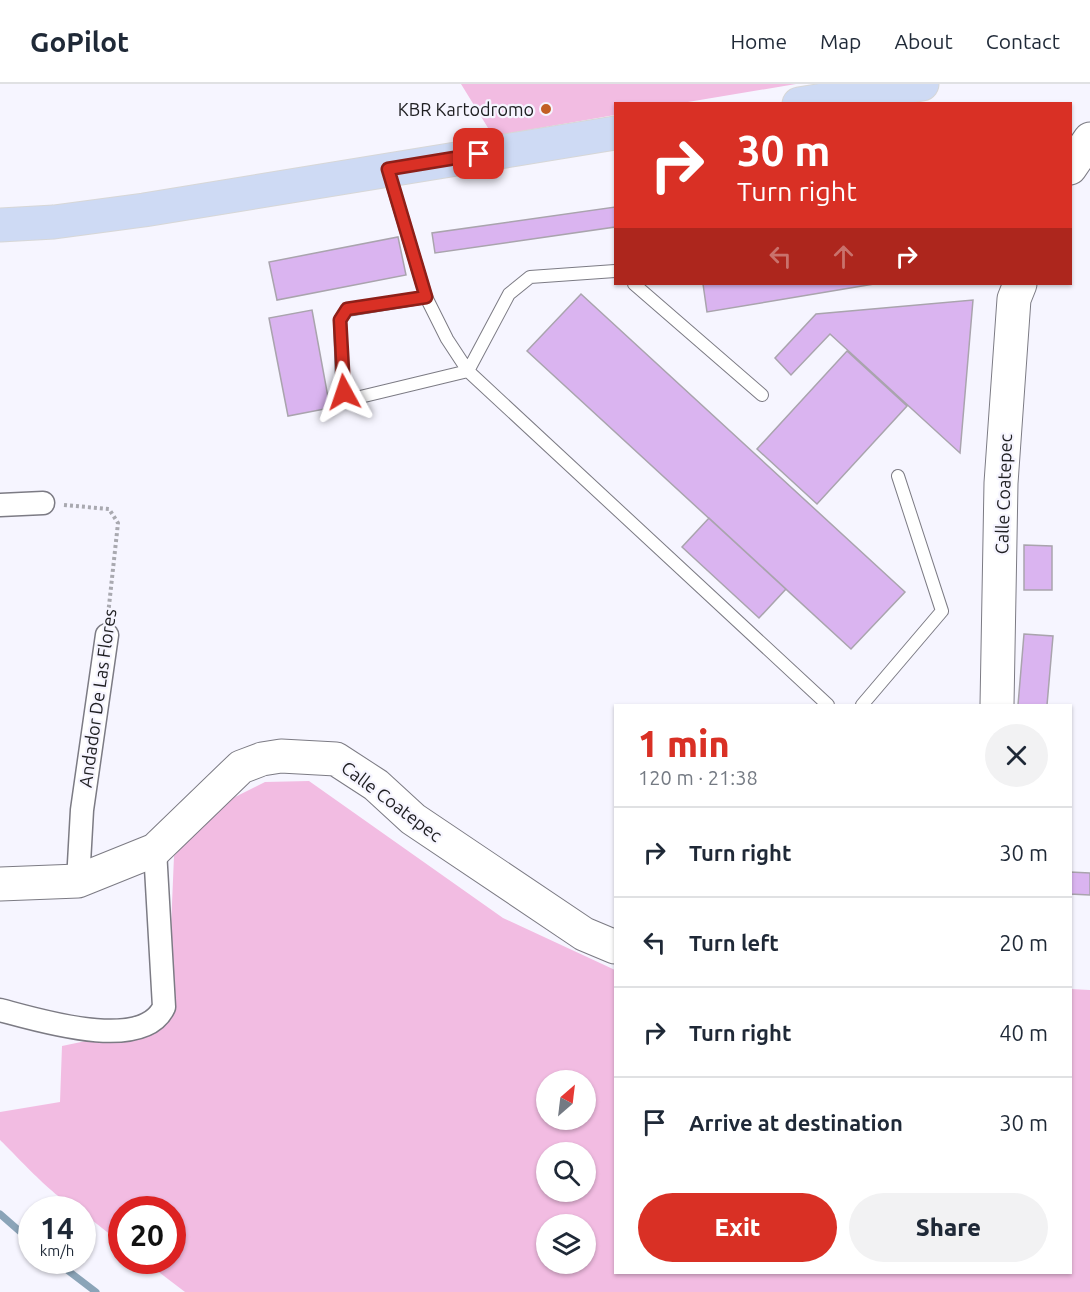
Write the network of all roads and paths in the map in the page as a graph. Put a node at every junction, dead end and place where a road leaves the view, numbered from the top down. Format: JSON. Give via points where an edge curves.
{"nodes":[{"id":1,"x":922,"y":84,"type":"edge"},
{"id":2,"x":811,"y":102,"type":"edge"},
{"id":3,"x":614,"y":133,"type":"edge"},
{"id":4,"x":1090,"y":139,"type":"edge"},
{"id":5,"x":1072,"y":165,"type":"edge"},
{"id":6,"x":388,"y":169,"type":"junction"},
{"id":7,"x":0,"y":225,"type":"edge"},
{"id":8,"x":614,"y":271,"type":"edge"},
{"id":9,"x":635,"y":285,"type":"edge"},
{"id":10,"x":1020,"y":285,"type":"edge"},
{"id":11,"x":426,"y":297,"type":"junction"},
{"id":12,"x":468,"y":371,"type":"junction"},
{"id":13,"x":762,"y":395,"type":"dead end"},
{"id":14,"x":898,"y":476,"type":"dead end"},
{"id":15,"x":43,"y":502,"type":"joint"},
{"id":16,"x":0,"y":505,"type":"edge"},
{"id":17,"x":106,"y":635,"type":"joint"},
{"id":18,"x":827,"y":704,"type":"edge"},
{"id":19,"x":863,"y":704,"type":"edge"},
{"id":20,"x":997,"y":704,"type":"edge"},
{"id":21,"x":155,"y":850,"type":"junction"},
{"id":22,"x":78,"y":881,"type":"junction"},
{"id":23,"x":0,"y":884,"type":"edge"},
{"id":24,"x":614,"y":947,"type":"edge"},
{"id":25,"x":0,"y":1010,"type":"edge"}],
"edges":[{"from":1,"to":2,"type":"main road"},
{"from":3,"to":6,"type":"main road"},
{"from":4,"to":5,"type":"main road"},
{"from":6,"to":7,"type":"main road","via":[[144,210]]},
{"from":6,"to":11,"type":"lane"},
{"from":8,"to":12,"type":"lane","via":[[530,277],[509,294]]},
{"from":9,"to":13,"type":"lane"},
{"from":10,"to":20,"type":"main road","name":"Calle Coatepec","via":[[1014,300],[1001,483]]},
{"from":11,"to":12,"type":"lane"},
{"from":11,"to":12,"type":"lane","via":[[347,309],[340,320],[344,392],[356,398]]},
{"from":12,"to":18,"type":"lane"},
{"from":14,"to":19,"type":"lane","via":[[942,611]]},
{"from":15,"to":16,"type":"street"},
{"from":15,"to":17,"type":"path","name":"Andador De Las Flores","via":[[109,509],[115,516],[118,523]]},
{"from":17,"to":22,"type":"street","name":"Andador De Las Flores","via":[[81,810]]},
{"from":21,"to":22,"type":"main road","name":"Calle Coatepec"},
{"from":21,"to":24,"type":"main road","name":"Calle Coatepec","via":[[241,767],[281,756],[336,759],[376,785],[413,819],[584,934]]},
{"from":21,"to":25,"type":"street","via":[[164,1007],[159,1017],[149,1025],[92,1032]]},
{"from":22,"to":23,"type":"main road","name":"Calle Coatepec"}]}
